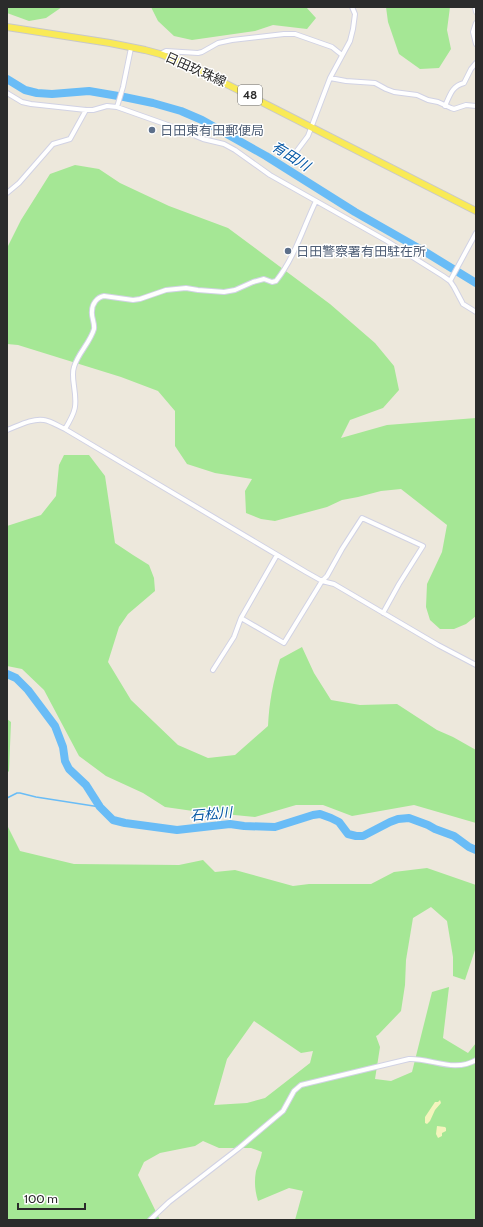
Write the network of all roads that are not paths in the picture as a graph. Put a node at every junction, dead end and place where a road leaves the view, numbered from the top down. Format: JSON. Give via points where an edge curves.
{"nodes":[{"id":1,"x":352,"y":7,"type":"edge"},
{"id":2,"x":475,"y":7,"type":"edge"},
{"id":3,"x":476,"y":12,"type":"edge"},
{"id":4,"x":476,"y":23,"type":"edge"},
{"id":5,"x":7,"y":27,"type":"edge"},
{"id":6,"x":476,"y":44,"type":"edge"},
{"id":7,"x":131,"y":48,"type":"junction"},
{"id":8,"x":160,"y":54,"type":"junction"},
{"id":9,"x":342,"y":55,"type":"junction"},
{"id":10,"x":476,"y":63,"type":"edge"},
{"id":11,"x":330,"y":78,"type":"junction"},
{"id":12,"x":7,"y":93,"type":"edge"},
{"id":13,"x":445,"y":106,"type":"junction"},
{"id":14,"x":476,"y":106,"type":"edge"},
{"id":15,"x":117,"y":107,"type":"junction"},
{"id":16,"x":86,"y":110,"type":"junction"},
{"id":17,"x":312,"y":127,"type":"junction"},
{"id":18,"x":296,"y":152,"type":"dead end"},
{"id":19,"x":7,"y":192,"type":"edge"},
{"id":20,"x":316,"y":201,"type":"junction"},
{"id":21,"x":476,"y":211,"type":"edge"},
{"id":22,"x":476,"y":234,"type":"edge"},
{"id":23,"x":450,"y":281,"type":"junction"},
{"id":24,"x":476,"y":312,"type":"edge"},
{"id":25,"x":65,"y":429,"type":"junction"},
{"id":26,"x":7,"y":430,"type":"edge"},
{"id":27,"x":277,"y":555,"type":"junction"},
{"id":28,"x":322,"y":581,"type":"junction"},
{"id":29,"x":383,"y":613,"type":"junction"},
{"id":30,"x":241,"y":618,"type":"junction"},
{"id":31,"x":476,"y":665,"type":"edge"},
{"id":32,"x":213,"y":670,"type":"dead end"},
{"id":33,"x":476,"y":1060,"type":"edge"},
{"id":34,"x":150,"y":1220,"type":"edge"}],
"edges":[{"from":1,"to":9,"type":"street","via":[[355,14],[353,30]]},
{"from":2,"to":3,"type":"street"},
{"from":4,"to":6,"type":"street","via":[[473,32]]},
{"from":5,"to":7,"type":"main road","name":"日田玖珠線","number":"48"},
{"from":7,"to":8,"type":"main road","name":"日田玖珠線","number":"48"},
{"from":7,"to":15,"type":"street"},
{"from":8,"to":9,"type":"street","via":[[198,53],[218,43],[232,40],[295,34],[332,47]]},
{"from":8,"to":17,"type":"main road","name":"日田玖珠線","number":"48","via":[[203,71]]},
{"from":9,"to":11,"type":"street"},
{"from":10,"to":13,"type":"street","via":[[464,83],[453,89]]},
{"from":11,"to":13,"type":"street","via":[[375,83],[394,92],[417,95]]},
{"from":11,"to":17,"type":"street"},
{"from":12,"to":16,"type":"street","via":[[31,104]]},
{"from":13,"to":14,"type":"street","via":[[454,109],[466,105]]},
{"from":15,"to":16,"type":"street"},
{"from":15,"to":20,"type":"street","via":[[203,140],[224,144],[270,175]]},
{"from":16,"to":19,"type":"street","via":[[70,140],[53,144],[19,183]]},
{"from":17,"to":18,"type":"street"},
{"from":17,"to":21,"type":"main road","name":"日田玖珠線","number":"48"},
{"from":20,"to":23,"type":"street"},
{"from":20,"to":25,"type":"street","via":[[300,241],[276,281],[264,279],[224,292],[186,288],[166,290],[133,300],[116,296],[100,297],[91,312],[94,327],[74,368],[75,408]]},
{"from":22,"to":23,"type":"street"},
{"from":23,"to":24,"type":"street","via":[[463,304]]},
{"from":25,"to":26,"type":"street","via":[[43,420]]},
{"from":25,"to":27,"type":"street"},
{"from":27,"to":28,"type":"street"},
{"from":27,"to":30,"type":"street"},
{"from":28,"to":29,"type":"street","via":[[334,584]]},
{"from":28,"to":29,"type":"street","via":[[362,518],[423,546]]},
{"from":28,"to":30,"type":"street","via":[[284,643]]},
{"from":29,"to":31,"type":"street"},
{"from":30,"to":32,"type":"street","via":[[234,637]]},
{"from":33,"to":34,"type":"street","via":[[465,1065],[454,1065],[437,1064],[417,1058],[409,1059],[301,1086],[294,1091],[283,1111]]}]}
